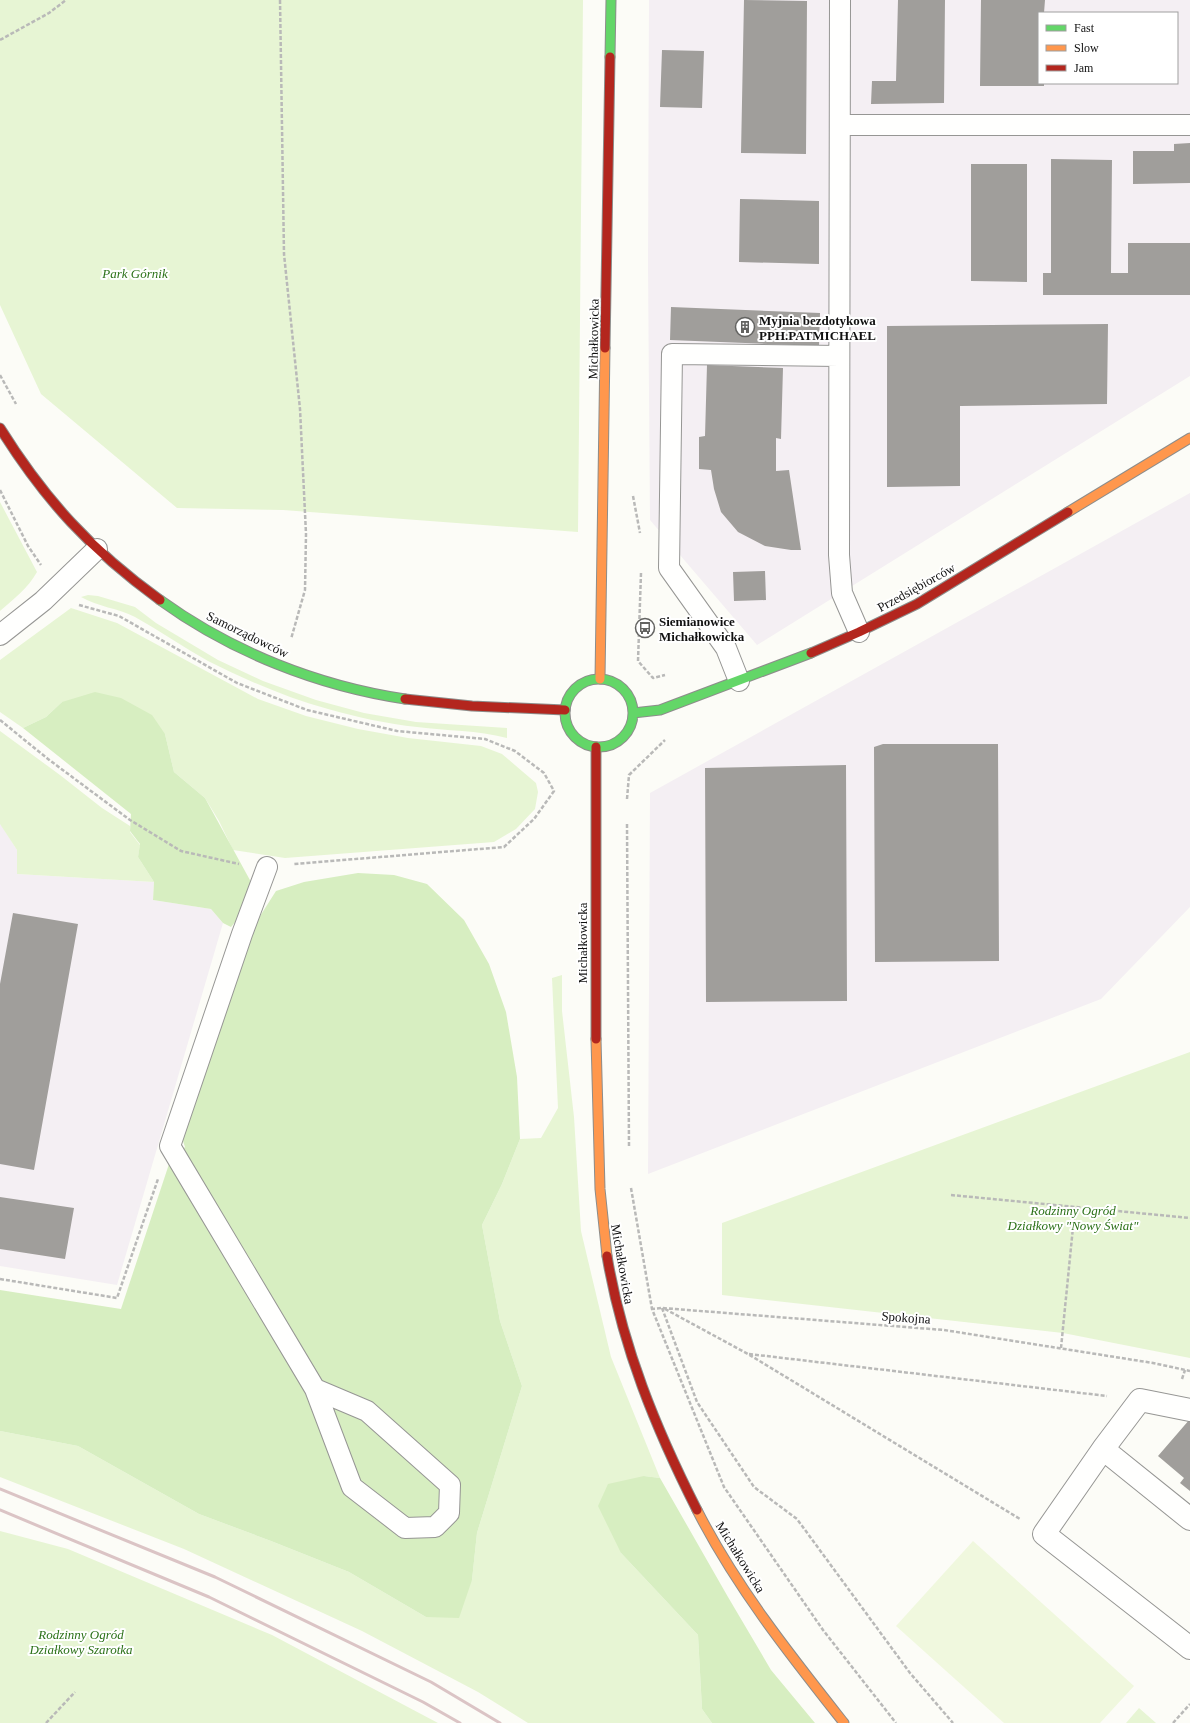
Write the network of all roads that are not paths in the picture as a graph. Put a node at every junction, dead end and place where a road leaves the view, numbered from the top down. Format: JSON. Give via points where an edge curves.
{"nodes":[{"id":1,"x":611,"y":0,"type":"edge"},
{"id":2,"x":840,"y":0,"type":"edge"},
{"id":3,"x":840,"y":125,"type":"junction"},
{"id":4,"x":1190,"y":125,"type":"edge"},
{"id":5,"x":839,"y":356,"type":"junction"},
{"id":6,"x":0,"y":428,"type":"edge"},
{"id":7,"x":1190,"y":438,"type":"edge"},
{"id":8,"x":97,"y":549,"type":"junction"},
{"id":9,"x":859,"y":632,"type":"junction"},
{"id":10,"x":0,"y":635,"type":"edge"},
{"id":11,"x":600,"y":679,"type":"junction"},
{"id":12,"x":739,"y":681,"type":"junction"},
{"id":13,"x":565,"y":710,"type":"junction"},
{"id":14,"x":633,"y":713,"type":"junction"},
{"id":15,"x":596,"y":747,"type":"junction"},
{"id":16,"x":267,"y":867,"type":"road end"},
{"id":17,"x":315,"y":1389,"type":"junction"},
{"id":18,"x":1190,"y":1410,"type":"edge"},
{"id":19,"x":1103,"y":1449,"type":"junction"},
{"id":20,"x":1190,"y":1519,"type":"edge"},
{"id":21,"x":1190,"y":1648,"type":"edge"},
{"id":22,"x":844,"y":1723,"type":"edge"}],
"edges":[{"from":1,"to":11,"type":"street","name":"Michałkowicka"},
{"from":2,"to":3,"type":"lane"},
{"from":3,"to":4,"type":"lane"},
{"from":3,"to":5,"type":"lane"},
{"from":5,"to":9,"type":"lane","via":[[839,554],[842,593]]},
{"from":5,"to":12,"type":"lane","via":[[672,354],[669,568],[726,648]]},
{"from":6,"to":8,"type":"street","name":"Samorządowców","via":[[51,500]]},
{"from":7,"to":9,"type":"street","name":"Przedsiębiorców","via":[[917,604]]},
{"from":8,"to":10,"type":"lane","via":[[43,601]]},
{"from":8,"to":13,"type":"street","name":"Samorządowców","via":[[132,580],[174,610],[228,642],[267,661],[311,677],[379,694],[457,705]]},
{"from":9,"to":12,"type":"street","name":"Przedsiębiorców"},
{"from":11,"to":13,"type":"street","via":[[579,686],[569,696]]},
{"from":11,"to":14,"type":"street","via":[[618,685],[628,695]]},
{"from":12,"to":14,"type":"street","name":"Przedsiębiorców","via":[[660,710]]},
{"from":13,"to":15,"type":"street","via":[[566,724],[573,735],[583,743]]},
{"from":14,"to":15,"type":"street","via":[[628,732],[619,741],[608,746]]},
{"from":15,"to":22,"type":"street","name":"Michałkowicka","via":[[595,982],[598,1142],[604,1242],[619,1315],[628,1349],[658,1430],[676,1472],[711,1537],[739,1582],[784,1645]]},
{"from":16,"to":17,"type":"lane","via":[[170,1146]]},
{"from":17,"to":17,"type":"lane","via":[[352,1488],[405,1528],[435,1527],[449,1513],[450,1485],[367,1411]]},
{"from":18,"to":19,"type":"street","via":[[1140,1400]]},
{"from":19,"to":20,"type":"street"},
{"from":19,"to":21,"type":"street","via":[[1044,1534]]}]}
